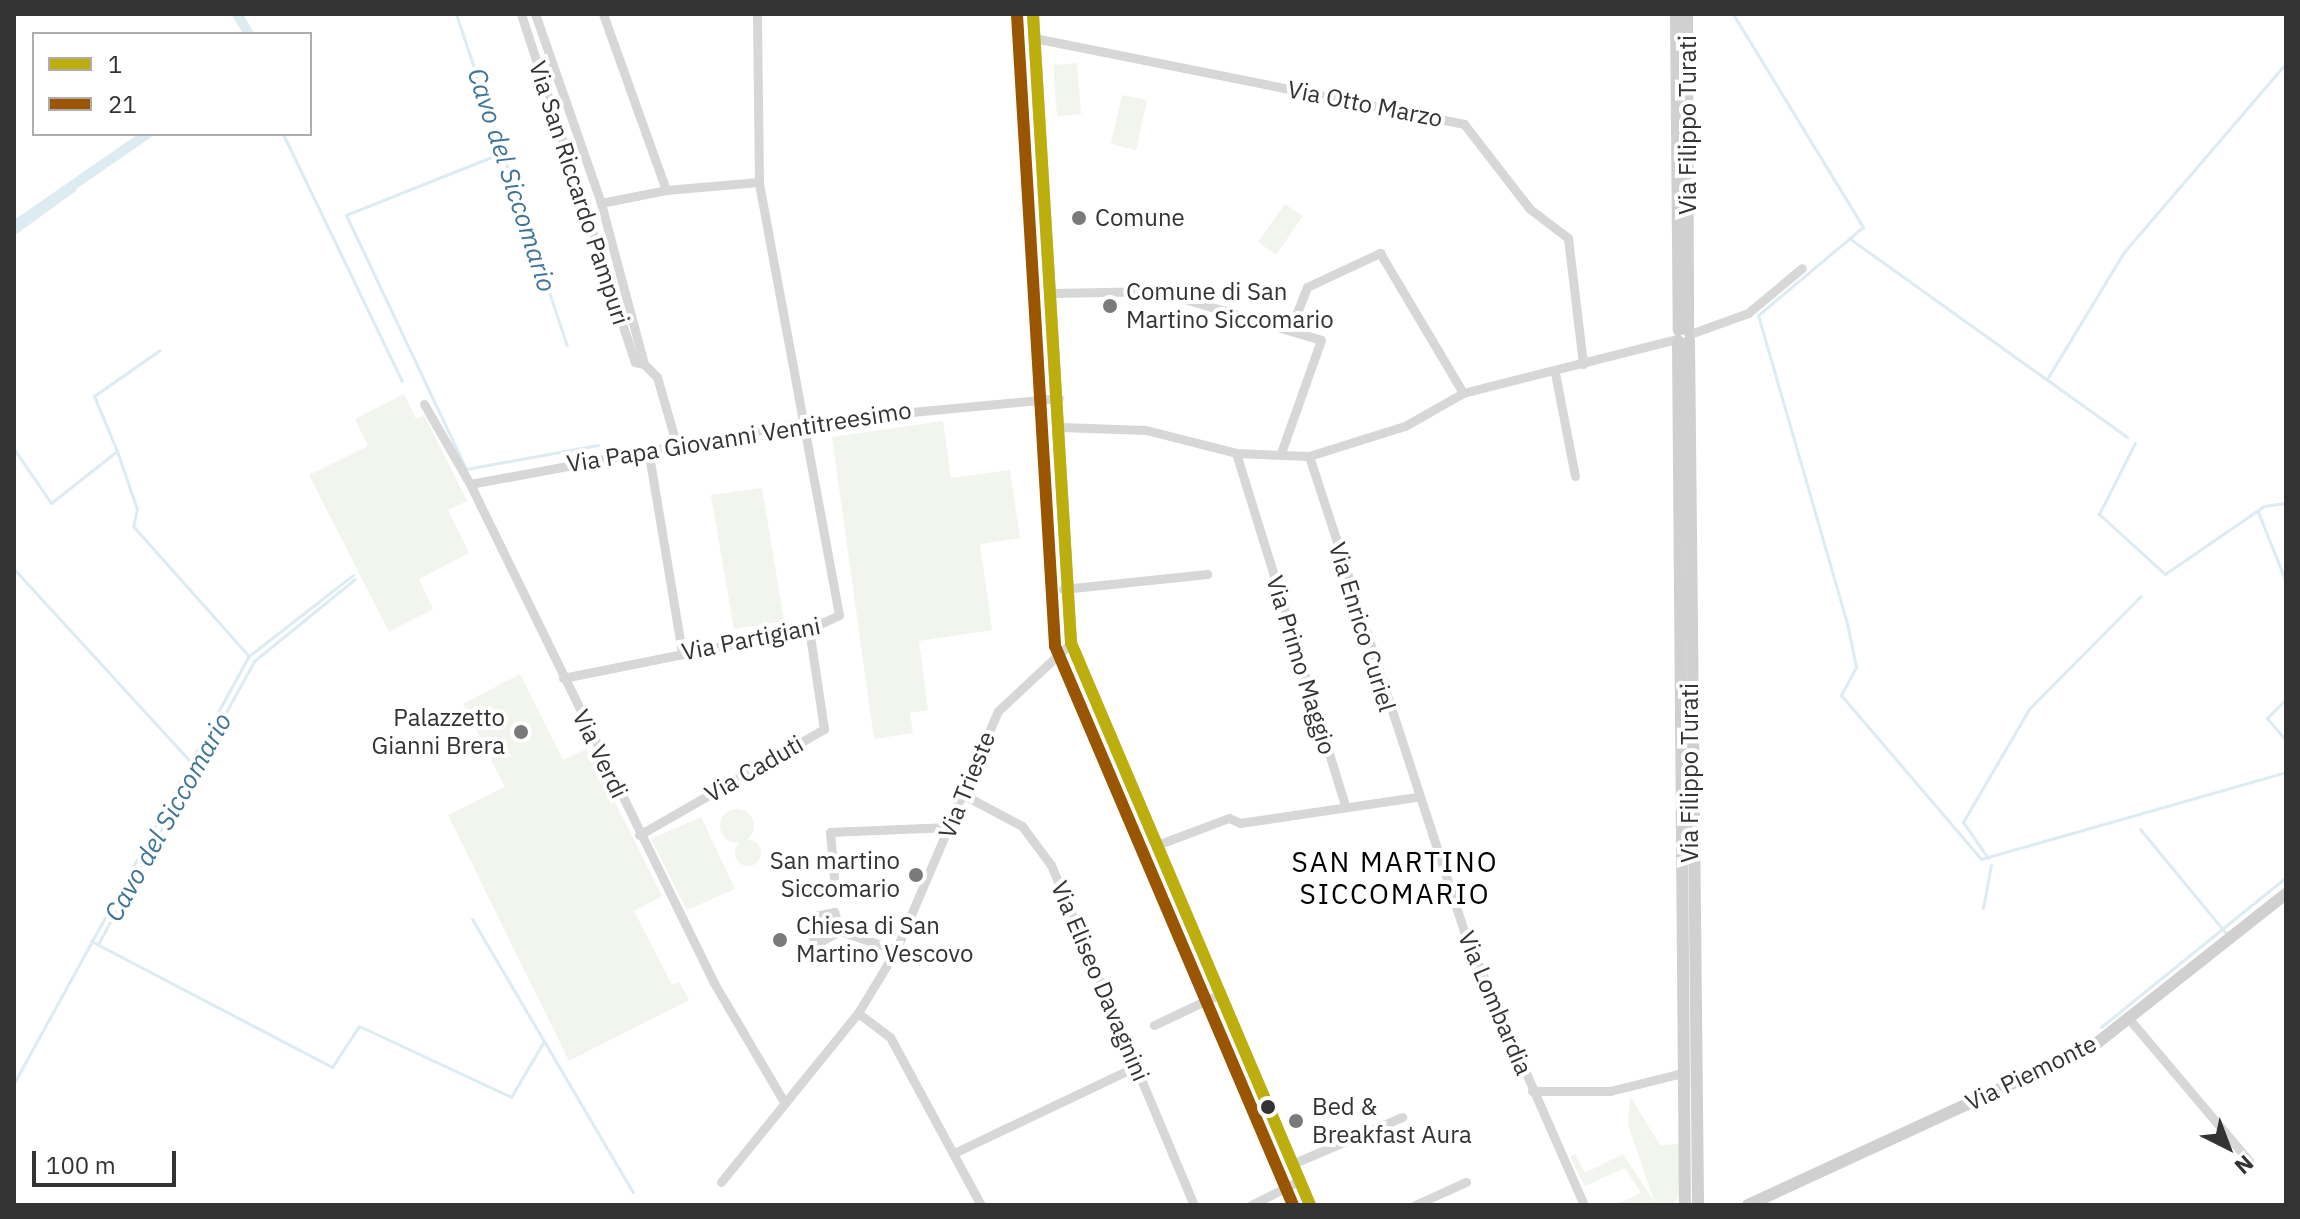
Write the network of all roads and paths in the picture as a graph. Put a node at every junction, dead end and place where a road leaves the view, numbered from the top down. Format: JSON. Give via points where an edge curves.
{"nodes":[{"id":1,"x":521,"y":14,"type":"edge"},
{"id":2,"x":535,"y":14,"type":"edge"},
{"id":3,"x":603,"y":14,"type":"edge"},
{"id":4,"x":757,"y":14,"type":"edge"},
{"id":5,"x":1033,"y":14,"type":"edge"},
{"id":6,"x":1676,"y":14,"type":"edge"},
{"id":7,"x":1687,"y":14,"type":"edge"},
{"id":8,"x":1034,"y":38,"type":"junction"},
{"id":9,"x":759,"y":182,"type":"junction"},
{"id":10,"x":595,"y":190,"type":"junction"},
{"id":11,"x":666,"y":190,"type":"junction"},
{"id":12,"x":580,"y":195,"type":"junction"},
{"id":13,"x":602,"y":207,"type":"junction"},
{"id":14,"x":587,"y":218,"type":"junction"},
{"id":15,"x":1802,"y":268,"type":"dead end"},
{"id":16,"x":1052,"y":293,"type":"junction"},
{"id":17,"x":1291,"y":328,"type":"junction"},
{"id":18,"x":1683,"y":336,"type":"junction"},
{"id":19,"x":644,"y":364,"type":"junction"},
{"id":20,"x":1583,"y":364,"type":"junction"},
{"id":21,"x":1555,"y":373,"type":"junction"},
{"id":22,"x":1463,"y":393,"type":"junction"},
{"id":23,"x":1059,"y":398,"type":"junction"},
{"id":24,"x":424,"y":404,"type":"dead end"},
{"id":25,"x":806,"y":422,"type":"junction"},
{"id":26,"x":1060,"y":427,"type":"junction"},
{"id":27,"x":676,"y":443,"type":"junction"},
{"id":28,"x":648,"y":449,"type":"junction"},
{"id":29,"x":1236,"y":453,"type":"junction"},
{"id":30,"x":1281,"y":453,"type":"junction"},
{"id":31,"x":1309,"y":456,"type":"junction"},
{"id":32,"x":1575,"y":476,"type":"dead end"},
{"id":33,"x":470,"y":484,"type":"junction"},
{"id":34,"x":1207,"y":574,"type":"dead end"},
{"id":35,"x":1063,"y":589,"type":"junction"},
{"id":36,"x":809,"y":629,"type":"junction"},
{"id":37,"x":1071,"y":643,"type":"junction"},
{"id":38,"x":682,"y":653,"type":"junction"},
{"id":39,"x":563,"y":678,"type":"junction"},
{"id":40,"x":962,"y":794,"type":"junction"},
{"id":41,"x":1417,"y":797,"type":"junction"},
{"id":42,"x":1345,"y":806,"type":"junction"},
{"id":43,"x":949,"y":827,"type":"junction"},
{"id":44,"x":639,"y":835,"type":"junction"},
{"id":45,"x":1157,"y":845,"type":"junction"},
{"id":46,"x":834,"y":877,"type":"dead end"},
{"id":47,"x":2286,"y":894,"type":"edge"},
{"id":48,"x":840,"y":931,"type":"dead end"},
{"id":49,"x":896,"y":950,"type":"junction"},
{"id":50,"x":1220,"y":994,"type":"junction"},
{"id":51,"x":858,"y":1013,"type":"junction"},
{"id":52,"x":2130,"y":1020,"type":"junction"},
{"id":53,"x":1154,"y":1025,"type":"dead end"},
{"id":54,"x":1137,"y":1066,"type":"junction"},
{"id":55,"x":1682,"y":1073,"type":"junction"},
{"id":56,"x":1532,"y":1091,"type":"junction"},
{"id":57,"x":784,"y":1102,"type":"junction"},
{"id":58,"x":1402,"y":1117,"type":"dead end"},
{"id":59,"x":954,"y":1153,"type":"junction"},
{"id":60,"x":2249,"y":1161,"type":"dead end"},
{"id":61,"x":1292,"y":1164,"type":"junction"},
{"id":62,"x":1299,"y":1181,"type":"junction"},
{"id":63,"x":721,"y":1182,"type":"dead end"},
{"id":64,"x":1466,"y":1182,"type":"dead end"},
{"id":65,"x":981,"y":1205,"type":"edge"},
{"id":66,"x":1194,"y":1205,"type":"edge"},
{"id":67,"x":1251,"y":1205,"type":"edge"},
{"id":68,"x":1310,"y":1205,"type":"edge"},
{"id":69,"x":1415,"y":1205,"type":"edge"},
{"id":70,"x":1584,"y":1205,"type":"edge"},
{"id":71,"x":1685,"y":1205,"type":"edge"},
{"id":72,"x":1698,"y":1205,"type":"edge"},
{"id":73,"x":1748,"y":1205,"type":"edge"}],
"edges":[{"from":1,"to":12,"type":"street","name":"Via San Riccardo Pampuri"},
{"from":2,"to":10,"type":"street","name":"Via San Riccardo Pampuri"},
{"from":3,"to":11,"type":"street"},
{"from":4,"to":9,"type":"street"},
{"from":5,"to":8,"type":"main road"},
{"from":6,"to":18,"type":"main road","name":"Via Filippo Turati"},
{"from":7,"to":18,"type":"main road","name":"Via Filippo Turati"},
{"from":8,"to":16,"type":"main road"},
{"from":8,"to":20,"type":"street","name":"Via Otto Marzo","via":[[1464,124],[1530,209],[1568,238]]},
{"from":9,"to":11,"type":"street","name":"Via San Riccardo Pampuri"},
{"from":9,"to":25,"type":"street"},
{"from":10,"to":12,"type":"street"},
{"from":10,"to":13,"type":"street","name":"Via San Riccardo Pampuri"},
{"from":11,"to":13,"type":"street","name":"Via San Riccardo Pampuri"},
{"from":12,"to":14,"type":"street","name":"Via San Riccardo Pampuri"},
{"from":13,"to":14,"type":"street"},
{"from":13,"to":19,"type":"street","name":"Via San Riccardo Pampuri"},
{"from":14,"to":19,"type":"street","name":"Via San Riccardo Pampuri","via":[[635,362]]},
{"from":15,"to":18,"type":"street","via":[[1748,313]]},
{"from":16,"to":17,"type":"street","via":[[1158,291]]},
{"from":16,"to":23,"type":"main road"},
{"from":17,"to":22,"type":"street","via":[[1307,287],[1380,253]]},
{"from":17,"to":30,"type":"street","via":[[1321,340]]},
{"from":18,"to":20,"type":"street"},
{"from":18,"to":55,"type":"main road","name":"Via Filippo Turati"},
{"from":18,"to":72,"type":"main road","name":"Via Filippo Turati"},
{"from":19,"to":27,"type":"street","name":"Via San Riccardo Pampuri","via":[[657,377]]},
{"from":20,"to":21,"type":"street"},
{"from":21,"to":22,"type":"street"},
{"from":21,"to":32,"type":"street"},
{"from":22,"to":31,"type":"street","via":[[1405,426]]},
{"from":23,"to":25,"type":"street","name":"Via Papa Giovanni Ventitreesimo"},
{"from":23,"to":26,"type":"main road"},
{"from":24,"to":33,"type":"street","name":"Via Verdi"},
{"from":25,"to":27,"type":"street","name":"Via Papa Giovanni Ventitreesimo"},
{"from":25,"to":36,"type":"street","name":"Via Partigiani","via":[[839,615]]},
{"from":26,"to":29,"type":"street","via":[[1146,430]]},
{"from":26,"to":35,"type":"main road"},
{"from":27,"to":28,"type":"street","name":"Via Papa Giovanni Ventitreesimo"},
{"from":28,"to":33,"type":"street","name":"Via Papa Giovanni Ventitreesimo"},
{"from":28,"to":38,"type":"street"},
{"from":29,"to":30,"type":"street"},
{"from":29,"to":42,"type":"street","name":"Via Primo Maggio"},
{"from":30,"to":31,"type":"street"},
{"from":31,"to":41,"type":"street","name":"Via Enrico Curiel"},
{"from":33,"to":39,"type":"street","name":"Via Verdi"},
{"from":34,"to":35,"type":"street"},
{"from":35,"to":37,"type":"main road"},
{"from":36,"to":38,"type":"street","name":"Via Partigiani"},
{"from":36,"to":44,"type":"street","name":"Via Caduti","via":[[824,729]]},
{"from":37,"to":40,"type":"street","name":"Via Trieste","via":[[998,711]]},
{"from":37,"to":45,"type":"main road"},
{"from":38,"to":39,"type":"street","name":"Via Partigiani"},
{"from":39,"to":44,"type":"street","name":"Via Verdi"},
{"from":40,"to":43,"type":"street","name":"Via Trieste"},
{"from":40,"to":54,"type":"street","name":"Via Eliseo Davagnini","via":[[1022,826],[1051,865]]},
{"from":41,"to":42,"type":"street"},
{"from":41,"to":56,"type":"street","name":"Via Lombardia"},
{"from":42,"to":45,"type":"street","via":[[1240,823],[1229,818]]},
{"from":43,"to":46,"type":"street","via":[[830,832]]},
{"from":43,"to":49,"type":"street","name":"Via Trieste"},
{"from":44,"to":57,"type":"street","name":"Via Verdi"},
{"from":45,"to":50,"type":"main road"},
{"from":47,"to":52,"type":"main road","name":"Via Piemonte"},
{"from":48,"to":49,"type":"street"},
{"from":49,"to":51,"type":"street","name":"Via Trieste"},
{"from":50,"to":53,"type":"street"},
{"from":50,"to":61,"type":"main road"},
{"from":51,"to":57,"type":"street","name":"Via Trieste"},
{"from":51,"to":59,"type":"street","via":[[890,1037]]},
{"from":52,"to":60,"type":"street"},
{"from":52,"to":73,"type":"main road","name":"Via Piemonte","via":[[2092,1047]]},
{"from":54,"to":59,"type":"street"},
{"from":54,"to":66,"type":"street","name":"Via Eliseo Davagnini"},
{"from":55,"to":56,"type":"street","via":[[1610,1091]]},
{"from":55,"to":71,"type":"main road","name":"Via Filippo Turati"},
{"from":56,"to":70,"type":"street","name":"Via Lombardia"},
{"from":57,"to":63,"type":"street","name":"Via Trieste"},
{"from":58,"to":61,"type":"street"},
{"from":59,"to":65,"type":"street"},
{"from":61,"to":62,"type":"main road"},
{"from":62,"to":67,"type":"street"},
{"from":62,"to":68,"type":"main road"},
{"from":64,"to":69,"type":"street"}]}
